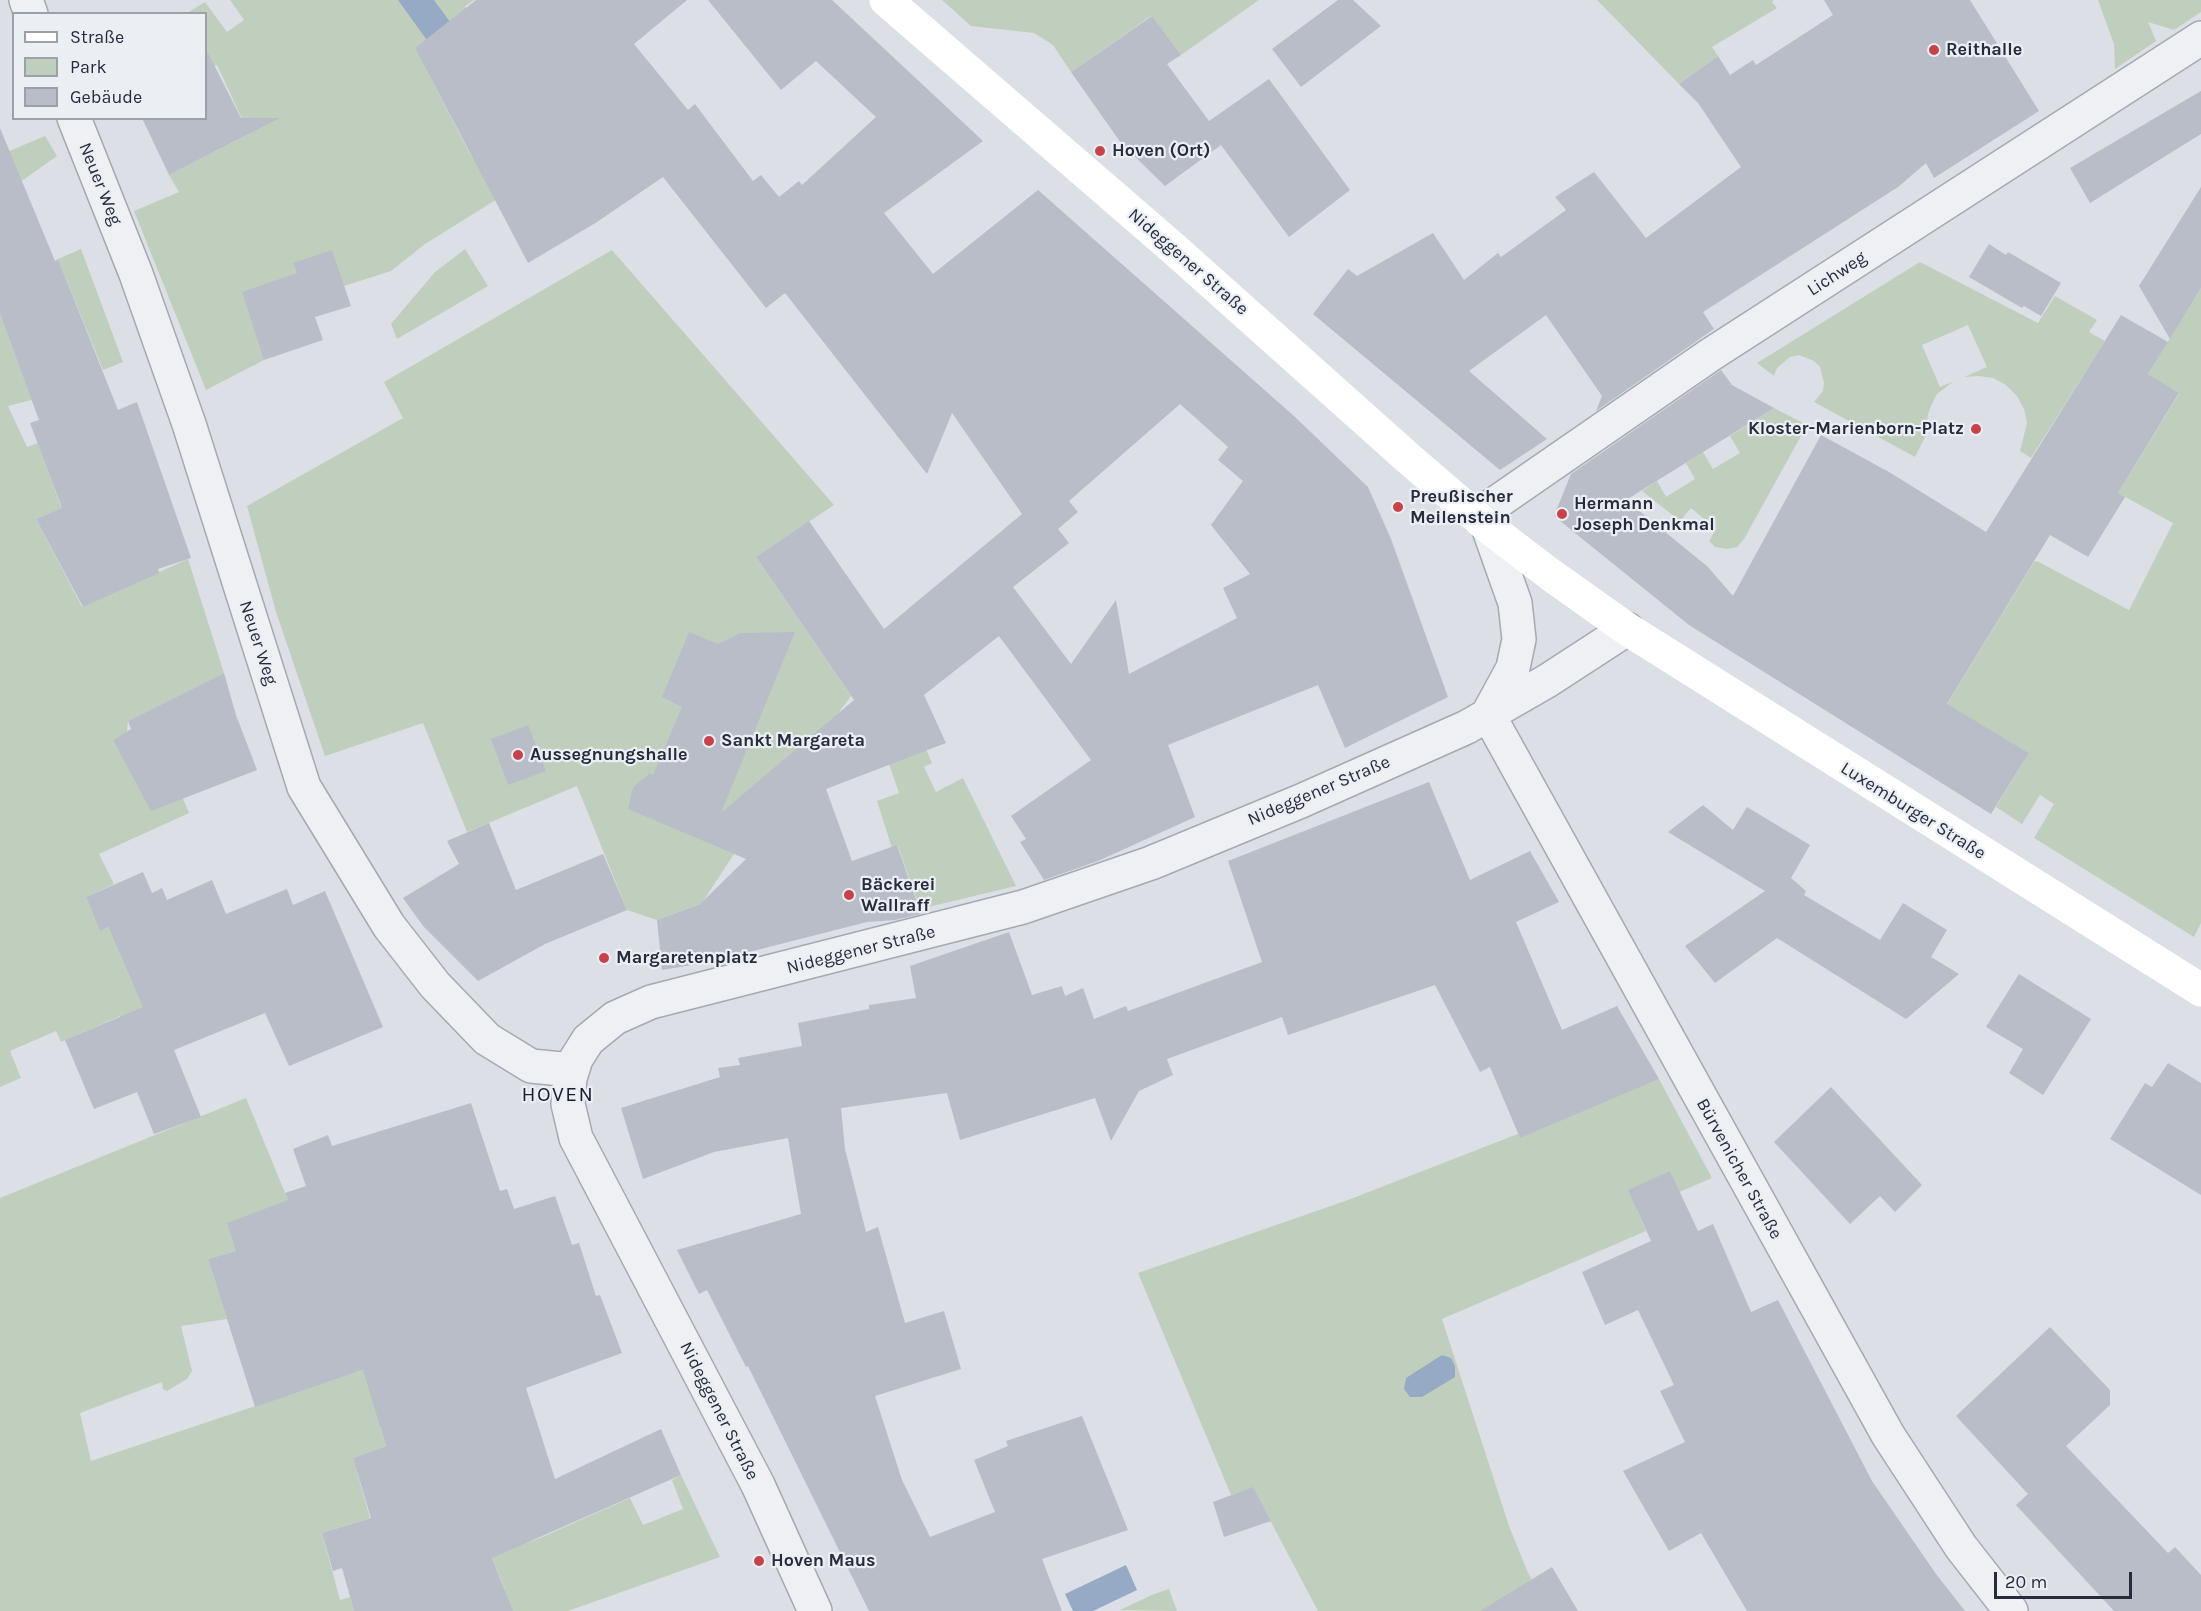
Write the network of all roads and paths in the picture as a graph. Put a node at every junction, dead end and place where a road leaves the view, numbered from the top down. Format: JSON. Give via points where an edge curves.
{"nodes":[{"id":1,"x":885,"y":0,"type":"edge"},
{"id":2,"x":2201,"y":38,"type":"edge"},
{"id":3,"x":75,"y":120,"type":"edge"},
{"id":4,"x":1483,"y":521,"type":"junction"},
{"id":5,"x":1627,"y":629,"type":"junction"},
{"id":6,"x":1488,"y":714,"type":"junction"},
{"id":7,"x":2201,"y":990,"type":"edge"},
{"id":8,"x":572,"y":1070,"type":"junction"},
{"id":9,"x":815,"y":1611,"type":"edge"},
{"id":10,"x":2011,"y":1611,"type":"edge"}],
"edges":[{"from":1,"to":4,"type":"street","name":"Nideggener Straße"},
{"from":2,"to":4,"type":"street","name":"Lichweg","via":[[1710,355]]},
{"from":3,"to":8,"type":"street","name":"Neuer Weg","via":[[136,274],[189,424],[304,787],[389,926],[411,956],[487,1039],[531,1066]]},
{"from":4,"to":5,"type":"street","name":"Nideggener Straße"},
{"from":4,"to":6,"type":"street","name":"Nideggener Straße","via":[[1515,603],[1519,639],[1513,668]]},
{"from":5,"to":6,"type":"street","name":"Nideggener Straße"},
{"from":5,"to":7,"type":"street","name":"Luxemburger Straße"},
{"from":6,"to":8,"type":"street","name":"Nideggener Straße","via":[[1301,801],[1151,863],[1063,894],[633,1009],[603,1026],[588,1040]]},
{"from":6,"to":10,"type":"street","name":"Bürvenicher Straße","via":[[1888,1435],[1961,1547]]},
{"from":8,"to":9,"type":"street","name":"Nideggener Straße","via":[[568,1104],[576,1138],[758,1485]]}]}
